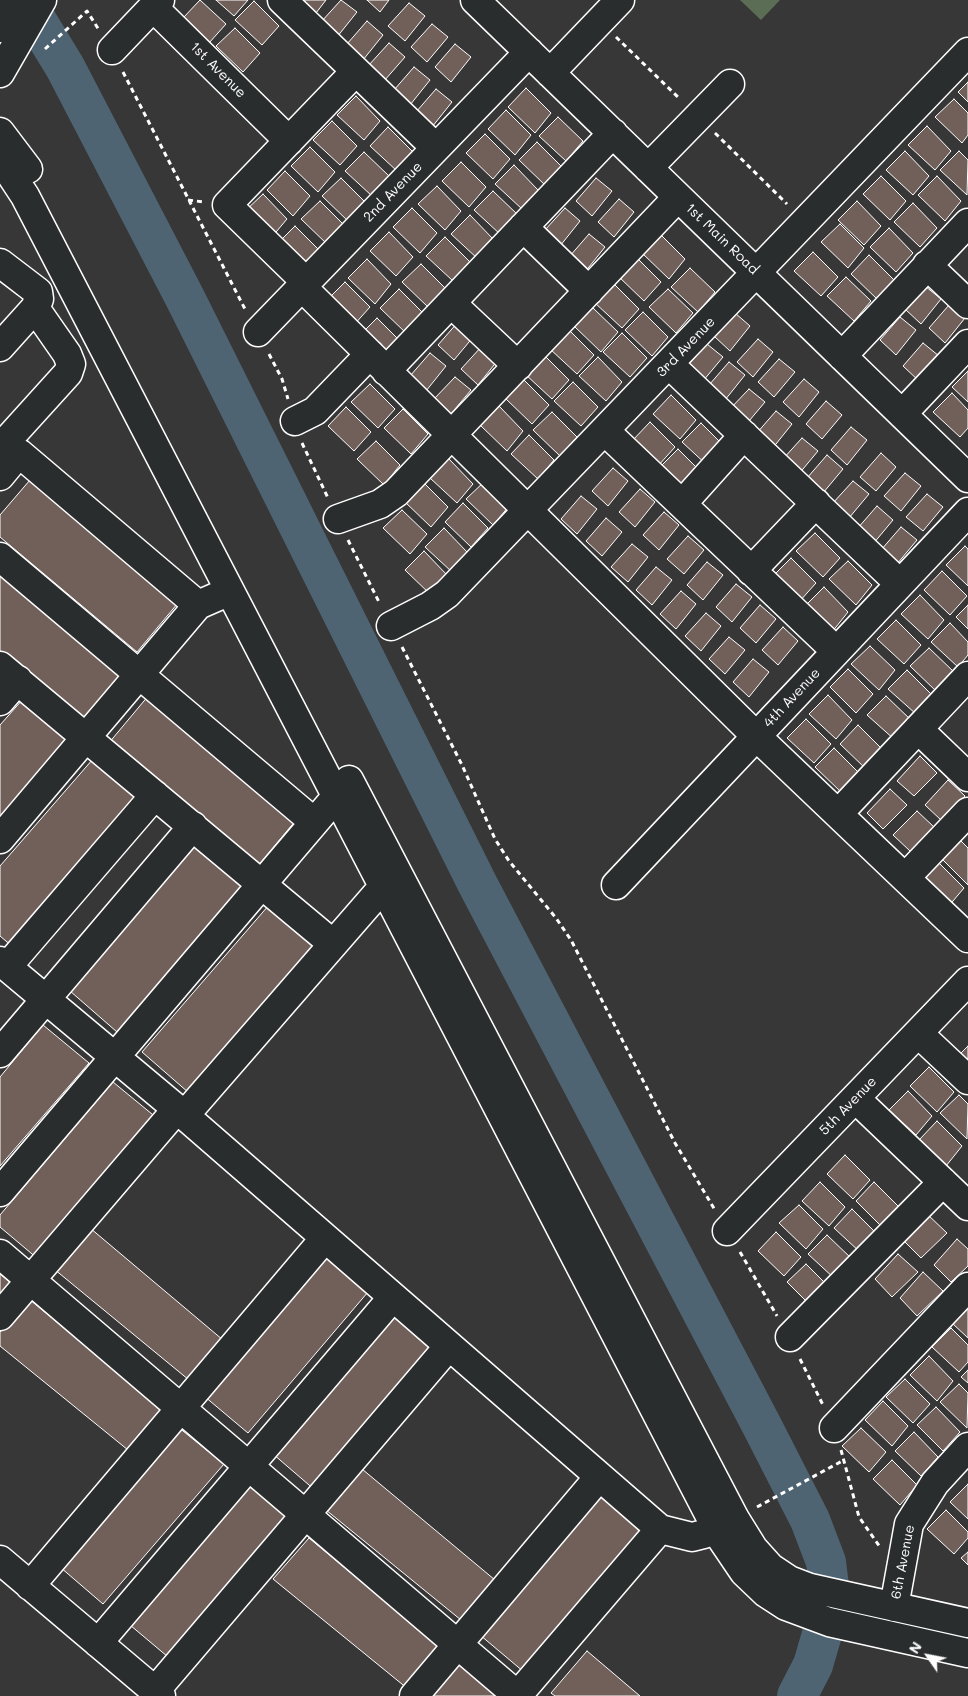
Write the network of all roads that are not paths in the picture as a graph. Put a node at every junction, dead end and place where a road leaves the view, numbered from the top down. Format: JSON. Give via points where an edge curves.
{"nodes":[{"id":1,"x":16,"y":0,"type":"edge"},
{"id":2,"x":42,"y":0,"type":"edge"},
{"id":3,"x":282,"y":0,"type":"edge"},
{"id":4,"x":475,"y":0,"type":"edge"},
{"id":5,"x":620,"y":0,"type":"edge"},
{"id":6,"x":157,"y":4,"type":"edge"},
{"id":7,"x":7,"y":38,"type":"edge"},
{"id":8,"x":112,"y":50,"type":"road end"},
{"id":9,"x":529,"y":52,"type":"junction"},
{"id":10,"x":968,"y":52,"type":"edge"},
{"id":11,"x":356,"y":71,"type":"junction"},
{"id":12,"x":0,"y":73,"type":"edge"},
{"id":13,"x":550,"y":73,"type":"junction"},
{"id":14,"x":730,"y":84,"type":"dead end"},
{"id":15,"x":0,"y":132,"type":"edge"},
{"id":16,"x":613,"y":134,"type":"junction"},
{"id":17,"x":289,"y":140,"type":"junction"},
{"id":18,"x":436,"y":148,"type":"junction"},
{"id":19,"x":0,"y":158,"type":"edge"},
{"id":20,"x":648,"y":168,"type":"junction"},
{"id":21,"x":678,"y":196,"type":"junction"},
{"id":22,"x":968,"y":223,"type":"edge"},
{"id":23,"x":523,"y":227,"type":"junction"},
{"id":24,"x":0,"y":263,"type":"edge"},
{"id":25,"x":928,"y":265,"type":"junction"},
{"id":26,"x":757,"y":272,"type":"junction"},
{"id":27,"x":304,"y":284,"type":"junction"},
{"id":28,"x":589,"y":291,"type":"junction"},
{"id":29,"x":451,"y":303,"type":"junction"},
{"id":30,"x":968,"y":304,"type":"edge"},
{"id":31,"x":35,"y":308,"type":"junction"},
{"id":32,"x":258,"y":332,"type":"road end"},
{"id":33,"x":968,"y":344,"type":"edge"},
{"id":34,"x":0,"y":347,"type":"edge"},
{"id":35,"x":842,"y":356,"type":"junction"},
{"id":36,"x":378,"y":363,"type":"junction"},
{"id":37,"x":669,"y":364,"type":"junction"},
{"id":38,"x":518,"y":366,"type":"junction"},
{"id":39,"x":902,"y":414,"type":"junction"},
{"id":40,"x":295,"y":421,"type":"road end"},
{"id":41,"x":605,"y":431,"type":"junction"},
{"id":42,"x":744,"y":435,"type":"junction"},
{"id":43,"x":452,"y":436,"type":"junction"},
{"id":44,"x":0,"y":448,"type":"edge"},
{"id":45,"x":0,"y":476,"type":"edge"},
{"id":46,"x":968,"y":478,"type":"edge"},
{"id":47,"x":682,"y":504,"type":"junction"},
{"id":48,"x":816,"y":504,"type":"junction"},
{"id":49,"x":527,"y":512,"type":"junction"},
{"id":50,"x":968,"y":512,"type":"edge"},
{"id":51,"x":338,"y":519,"type":"road end"},
{"id":52,"x":0,"y":557,"type":"edge"},
{"id":53,"x":752,"y":571,"type":"junction"},
{"id":54,"x":900,"y":584,"type":"junction"},
{"id":55,"x":230,"y":591,"type":"junction"},
{"id":56,"x":198,"y":605,"type":"junction"},
{"id":57,"x":391,"y":626,"type":"road end"},
{"id":58,"x":836,"y":652,"type":"junction"},
{"id":59,"x":9,"y":673,"type":"edge"},
{"id":60,"x":140,"y":673,"type":"junction"},
{"id":61,"x":968,"y":676,"type":"edge"},
{"id":62,"x":0,"y":701,"type":"edge"},
{"id":63,"x":918,"y":729,"type":"junction"},
{"id":64,"x":756,"y":736,"type":"junction"},
{"id":65,"x":86,"y":737,"type":"junction"},
{"id":66,"x":968,"y":777,"type":"edge"},
{"id":67,"x":155,"y":795,"type":"junction"},
{"id":68,"x":336,"y":797,"type":"junction"},
{"id":69,"x":968,"y":812,"type":"edge"},
{"id":70,"x":838,"y":814,"type":"junction"},
{"id":71,"x":314,"y":822,"type":"junction"},
{"id":72,"x":193,"y":826,"type":"junction"},
{"id":73,"x":0,"y":839,"type":"edge"},
{"id":74,"x":905,"y":878,"type":"junction"},
{"id":75,"x":262,"y":884,"type":"junction"},
{"id":76,"x":616,"y":885,"type":"dead end"},
{"id":77,"x":382,"y":887,"type":"junction"},
{"id":78,"x":968,"y":938,"type":"edge"},
{"id":79,"x":333,"y":944,"type":"junction"},
{"id":80,"x":4,"y":964,"type":"edge"},
{"id":81,"x":968,"y":981,"type":"edge"},
{"id":82,"x":45,"y":998,"type":"junction"},
{"id":83,"x":918,"y":1033,"type":"junction"},
{"id":84,"x":0,"y":1052,"type":"edge"},
{"id":85,"x":115,"y":1056,"type":"junction"},
{"id":86,"x":968,"y":1080,"type":"edge"},
{"id":87,"x":856,"y":1099,"type":"junction"},
{"id":88,"x":180,"y":1113,"type":"junction"},
{"id":89,"x":943,"y":1182,"type":"junction"},
{"id":90,"x":0,"y":1192,"type":"edge"},
{"id":91,"x":968,"y":1206,"type":"edge"},
{"id":92,"x":727,"y":1231,"type":"road end"},
{"id":93,"x":325,"y":1238,"type":"junction"},
{"id":94,"x":0,"y":1254,"type":"edge"},
{"id":95,"x":31,"y":1280,"type":"junction"},
{"id":96,"x":968,"y":1287,"type":"edge"},
{"id":97,"x":393,"y":1297,"type":"junction"},
{"id":98,"x":0,"y":1316,"type":"edge"},
{"id":99,"x":790,"y":1337,"type":"road end"},
{"id":100,"x":449,"y":1346,"type":"junction"},
{"id":101,"x":181,"y":1408,"type":"junction"},
{"id":102,"x":834,"y":1428,"type":"road end"},
{"id":103,"x":968,"y":1447,"type":"edge"},
{"id":104,"x":249,"y":1466,"type":"junction"},
{"id":105,"x":599,"y":1477,"type":"junction"},
{"id":106,"x":306,"y":1514,"type":"junction"},
{"id":107,"x":733,"y":1520,"type":"junction"},
{"id":108,"x":660,"y":1529,"type":"junction"},
{"id":109,"x":0,"y":1560,"type":"edge"},
{"id":110,"x":30,"y":1586,"type":"junction"},
{"id":111,"x":787,"y":1593,"type":"junction"},
{"id":112,"x":882,"y":1604,"type":"junction"},
{"id":113,"x":966,"y":1620,"type":"edge"},
{"id":114,"x":98,"y":1643,"type":"junction"},
{"id":115,"x":458,"y":1644,"type":"junction"},
{"id":116,"x":968,"y":1653,"type":"edge"},
{"id":117,"x":158,"y":1693,"type":"edge"},
{"id":118,"x":414,"y":1696,"type":"edge"},
{"id":119,"x":518,"y":1696,"type":"edge"}],
"edges":[{"from":1,"to":7,"type":"street"},
{"from":2,"to":7,"type":"street"},
{"from":3,"to":11,"type":"street"},
{"from":4,"to":9,"type":"street","name":"1st Main Road"},
{"from":5,"to":13,"type":"street"},
{"from":6,"to":8,"type":"street"},
{"from":6,"to":17,"type":"street","name":"1st Avenue"},
{"from":7,"to":12,"type":"street"},
{"from":9,"to":13,"type":"street","name":"1st Main Road"},
{"from":9,"to":18,"type":"street","name":"2nd Avenue"},
{"from":10,"to":26,"type":"street","name":"3rd Avenue"},
{"from":11,"to":17,"type":"street"},
{"from":11,"to":18,"type":"street"},
{"from":13,"to":16,"type":"street","name":"1st Main Road"},
{"from":14,"to":20,"type":"street"},
{"from":15,"to":107,"type":"street","via":[[28,169],[52,211]]},
{"from":16,"to":20,"type":"street","name":"1st Main Road"},
{"from":16,"to":23,"type":"street"},
{"from":17,"to":27,"type":"street","via":[[227,206]]},
{"from":18,"to":27,"type":"street","name":"2nd Avenue"},
{"from":19,"to":55,"type":"street","via":[[25,196]]},
{"from":20,"to":21,"type":"street","name":"1st Main Road"},
{"from":21,"to":26,"type":"street","name":"1st Main Road"},
{"from":21,"to":28,"type":"street"},
{"from":22,"to":25,"type":"street"},
{"from":23,"to":28,"type":"street"},
{"from":23,"to":29,"type":"street"},
{"from":24,"to":31,"type":"street","via":[[38,292]]},
{"from":25,"to":30,"type":"street"},
{"from":25,"to":35,"type":"street"},
{"from":26,"to":35,"type":"street","name":"1st Main Road"},
{"from":26,"to":37,"type":"street","name":"3rd Avenue"},
{"from":27,"to":32,"type":"street","name":"2nd Avenue"},
{"from":27,"to":36,"type":"street"},
{"from":28,"to":38,"type":"street"},
{"from":29,"to":36,"type":"street"},
{"from":29,"to":38,"type":"street"},
{"from":31,"to":34,"type":"street"},
{"from":31,"to":44,"type":"street","via":[[71,364],[68,373]]},
{"from":33,"to":39,"type":"street"},
{"from":35,"to":39,"type":"street","name":"1st Main Road"},
{"from":36,"to":40,"type":"street","via":[[315,411]]},
{"from":36,"to":43,"type":"street"},
{"from":37,"to":41,"type":"street","name":"3rd Avenue"},
{"from":37,"to":42,"type":"street"},
{"from":38,"to":43,"type":"street"},
{"from":39,"to":46,"type":"street","name":"1st Main Road"},
{"from":41,"to":47,"type":"street"},
{"from":41,"to":49,"type":"street","name":"3rd Avenue"},
{"from":42,"to":47,"type":"street"},
{"from":42,"to":48,"type":"street"},
{"from":43,"to":49,"type":"street"},
{"from":43,"to":51,"type":"street","via":[[396,493],[380,504]]},
{"from":45,"to":56,"type":"street","via":[[19,453]]},
{"from":47,"to":53,"type":"street"},
{"from":48,"to":53,"type":"street"},
{"from":48,"to":54,"type":"street"},
{"from":49,"to":57,"type":"street","name":"3rd Avenue","via":[[447,594]]},
{"from":49,"to":64,"type":"street"},
{"from":50,"to":54,"type":"street","name":"4th Avenue"},
{"from":52,"to":60,"type":"street"},
{"from":53,"to":58,"type":"street"},
{"from":54,"to":58,"type":"street","name":"4th Avenue"},
{"from":55,"to":56,"type":"street"},
{"from":55,"to":68,"type":"street"},
{"from":56,"to":60,"type":"street"},
{"from":58,"to":64,"type":"street","name":"4th Avenue"},
{"from":59,"to":62,"type":"street"},
{"from":59,"to":65,"type":"street"},
{"from":60,"to":65,"type":"street"},
{"from":60,"to":71,"type":"street"},
{"from":61,"to":63,"type":"street"},
{"from":63,"to":66,"type":"street"},
{"from":63,"to":70,"type":"street"},
{"from":64,"to":70,"type":"street"},
{"from":64,"to":76,"type":"street","name":"4th Avenue"},
{"from":65,"to":67,"type":"street"},
{"from":65,"to":73,"type":"street"},
{"from":67,"to":72,"type":"street"},
{"from":67,"to":80,"type":"street"},
{"from":68,"to":71,"type":"street"},
{"from":68,"to":77,"type":"street"},
{"from":69,"to":74,"type":"street"},
{"from":70,"to":74,"type":"street"},
{"from":71,"to":75,"type":"street"},
{"from":72,"to":75,"type":"street"},
{"from":72,"to":82,"type":"street"},
{"from":74,"to":78,"type":"street"},
{"from":75,"to":79,"type":"street"},
{"from":75,"to":85,"type":"street"},
{"from":77,"to":79,"type":"street"},
{"from":77,"to":107,"type":"street"},
{"from":79,"to":88,"type":"street"},
{"from":80,"to":82,"type":"street"},
{"from":81,"to":83,"type":"street","name":"5th Avenue"},
{"from":82,"to":84,"type":"street"},
{"from":82,"to":85,"type":"street"},
{"from":83,"to":86,"type":"street"},
{"from":83,"to":87,"type":"street","name":"5th Avenue"},
{"from":85,"to":88,"type":"street"},
{"from":85,"to":90,"type":"street"},
{"from":87,"to":89,"type":"street"},
{"from":87,"to":92,"type":"street","name":"5th Avenue"},
{"from":88,"to":93,"type":"street"},
{"from":88,"to":95,"type":"street"},
{"from":89,"to":91,"type":"street"},
{"from":89,"to":99,"type":"street"},
{"from":93,"to":97,"type":"street"},
{"from":93,"to":101,"type":"street"},
{"from":94,"to":95,"type":"street"},
{"from":95,"to":98,"type":"street"},
{"from":95,"to":101,"type":"street"},
{"from":96,"to":102,"type":"street"},
{"from":97,"to":100,"type":"street"},
{"from":97,"to":104,"type":"street"},
{"from":100,"to":105,"type":"street"},
{"from":100,"to":106,"type":"street"},
{"from":101,"to":104,"type":"street"},
{"from":101,"to":110,"type":"street"},
{"from":103,"to":112,"type":"street","name":"6th Avenue","via":[[935,1483],[909,1524],[900,1570]]},
{"from":104,"to":106,"type":"street"},
{"from":104,"to":114,"type":"street"},
{"from":105,"to":108,"type":"street"},
{"from":105,"to":115,"type":"street"},
{"from":106,"to":115,"type":"street"},
{"from":106,"to":117,"type":"street"},
{"from":107,"to":108,"type":"street","via":[[692,1536]]},
{"from":107,"to":111,"type":"street","via":[[744,1572],[766,1593]]},
{"from":108,"to":119,"type":"street"},
{"from":109,"to":110,"type":"street"},
{"from":110,"to":114,"type":"street"},
{"from":111,"to":112,"type":"street","via":[[810,1588]]},
{"from":111,"to":116,"type":"street","via":[[810,1616]]},
{"from":112,"to":113,"type":"street"},
{"from":114,"to":117,"type":"street"},
{"from":115,"to":118,"type":"street"},
{"from":115,"to":119,"type":"street"}]}
